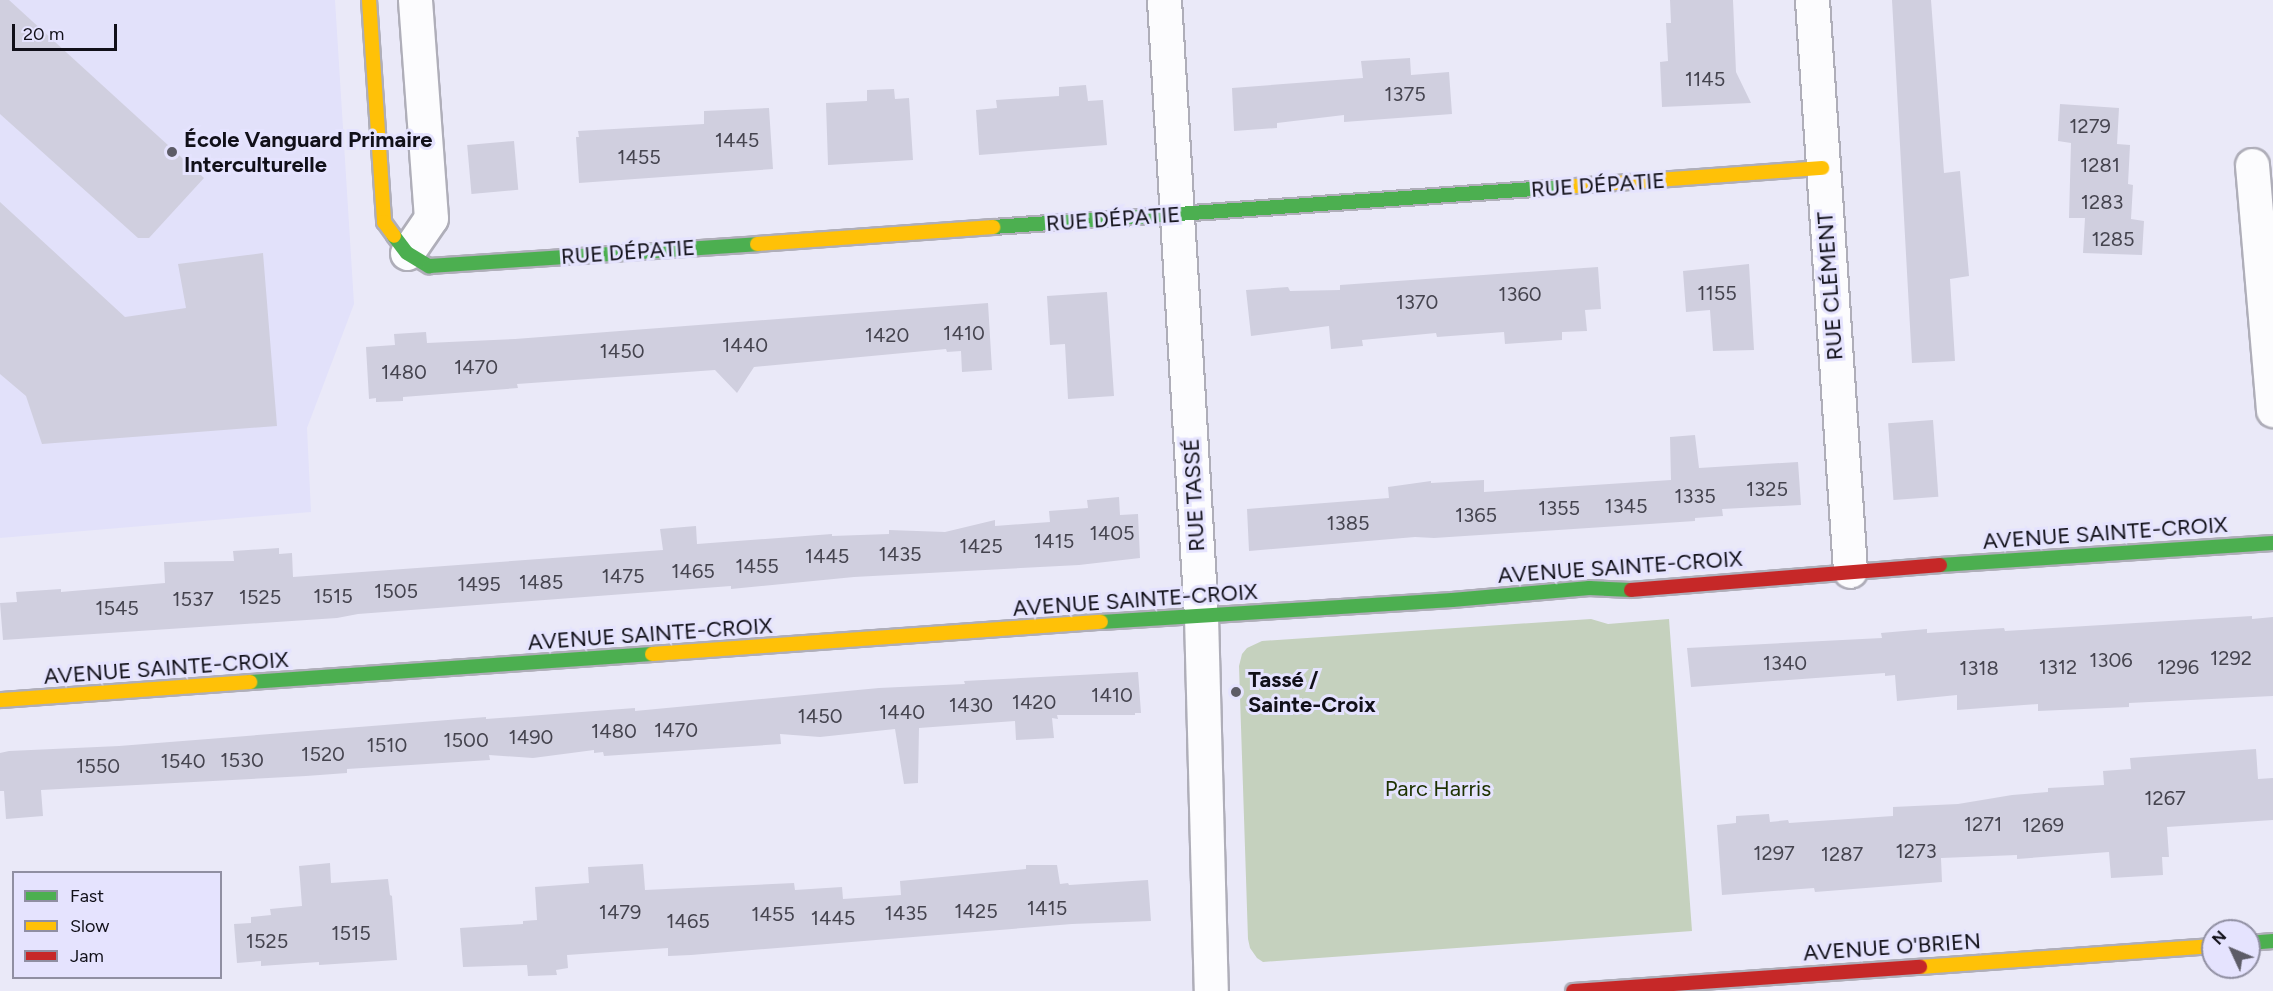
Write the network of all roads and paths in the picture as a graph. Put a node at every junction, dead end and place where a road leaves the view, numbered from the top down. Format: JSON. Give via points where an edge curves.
{"nodes":[{"id":1,"x":369,"y":0,"type":"edge"},
{"id":2,"x":415,"y":0,"type":"edge"},
{"id":3,"x":1164,"y":0,"type":"edge"},
{"id":4,"x":1812,"y":0,"type":"edge"},
{"id":5,"x":417,"y":43,"type":"junction"},
{"id":6,"x":374,"y":46,"type":"junction"},
{"id":7,"x":2252,"y":165,"type":"dead end"},
{"id":8,"x":1822,"y":168,"type":"junction"},
{"id":9,"x":1177,"y":214,"type":"junction"},
{"id":10,"x":407,"y":253,"type":"junction"},
{"id":11,"x":2273,"y":410,"type":"edge"},
{"id":12,"x":2273,"y":543,"type":"edge"},
{"id":13,"x":1850,"y":571,"type":"junction"},
{"id":14,"x":1201,"y":616,"type":"junction"},
{"id":15,"x":0,"y":700,"type":"edge"},
{"id":16,"x":2201,"y":947,"type":"edge"},
{"id":17,"x":1211,"y":991,"type":"edge"},
{"id":18,"x":1573,"y":991,"type":"edge"}],
"edges":[{"from":1,"to":6,"type":"street","name":"RUE DÉPATIE"},
{"from":2,"to":5,"type":"street"},
{"from":3,"to":9,"type":"street","name":"RUE TASSÉ"},
{"from":4,"to":8,"type":"street","name":"RUE CLÉMENT"},
{"from":5,"to":6,"type":"street"},
{"from":5,"to":10,"type":"street","via":[[431,218]]},
{"from":6,"to":10,"type":"street","name":"RUE DÉPATIE","via":[[384,222]]},
{"from":7,"to":11,"type":"street"},
{"from":8,"to":9,"type":"street","name":"RUE DÉPATIE"},
{"from":8,"to":13,"type":"street","name":"RUE CLÉMENT"},
{"from":9,"to":10,"type":"street","name":"RUE DÉPATIE","via":[[429,266]]},
{"from":9,"to":14,"type":"street","name":"RUE TASSÉ"},
{"from":12,"to":13,"type":"street","name":"AVENUE SAINTE-CROIX"},
{"from":13,"to":14,"type":"street","name":"AVENUE SAINTE-CROIX","via":[[1627,590],[1589,588]]},
{"from":14,"to":15,"type":"street","name":"AVENUE SAINTE-CROIX"},
{"from":14,"to":17,"type":"street","name":"RUE TASSÉ"},
{"from":16,"to":18,"type":"street","name":"AVENUE O'BRIEN"}]}
